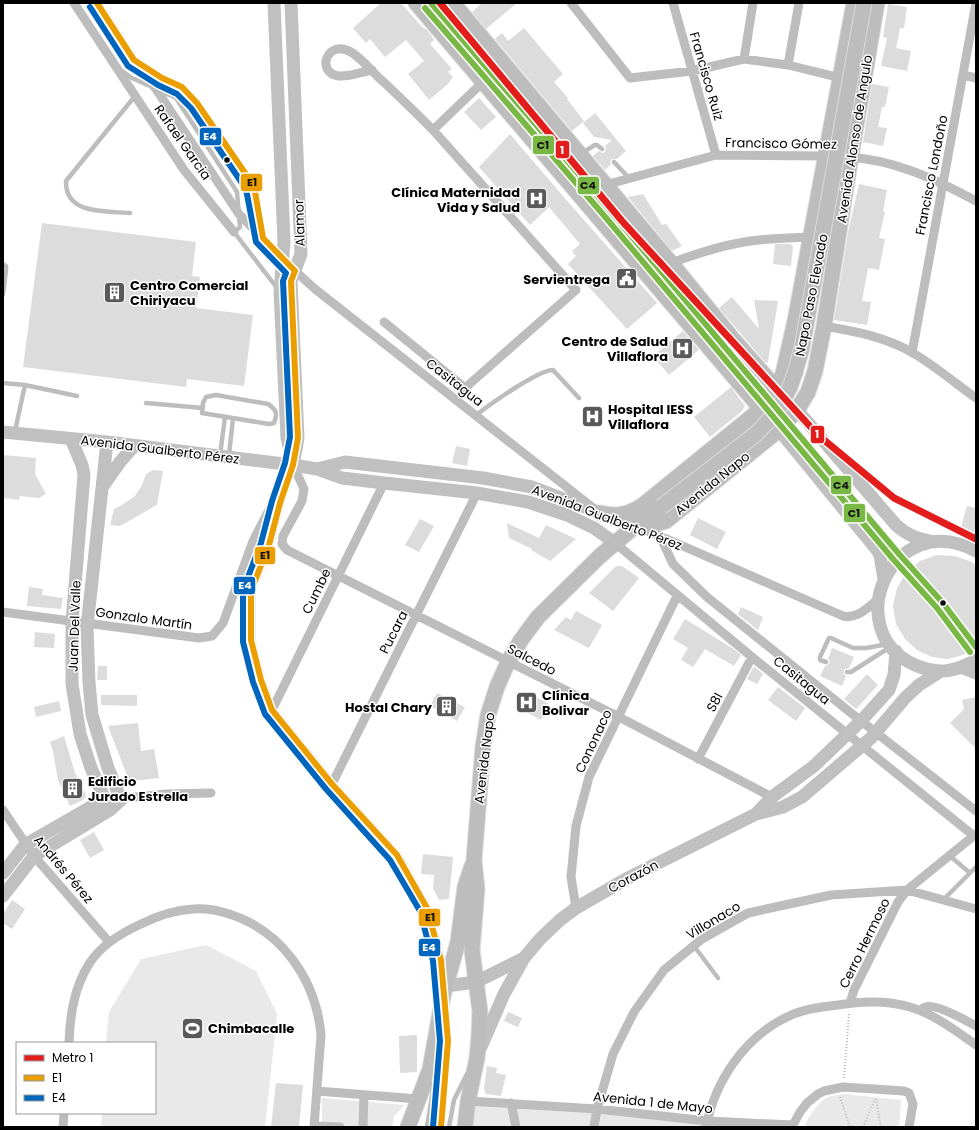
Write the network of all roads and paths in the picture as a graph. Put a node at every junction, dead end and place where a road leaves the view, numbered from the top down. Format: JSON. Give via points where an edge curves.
{"nodes":[{"id":1,"x":74,"y":3,"type":"edge"},
{"id":2,"x":97,"y":3,"type":"edge"},
{"id":3,"x":274,"y":3,"type":"edge"},
{"id":4,"x":291,"y":3,"type":"edge"},
{"id":5,"x":416,"y":3,"type":"edge"},
{"id":6,"x":431,"y":3,"type":"edge"},
{"id":7,"x":453,"y":3,"type":"edge"},
{"id":8,"x":571,"y":3,"type":"edge"},
{"id":9,"x":673,"y":3,"type":"edge"},
{"id":10,"x":753,"y":3,"type":"edge"},
{"id":11,"x":800,"y":3,"type":"edge"},
{"id":12,"x":854,"y":3,"type":"edge"},
{"id":13,"x":864,"y":3,"type":"edge"},
{"id":14,"x":877,"y":3,"type":"edge"},
{"id":15,"x":976,"y":3,"type":"edge"},
{"id":16,"x":744,"y":59,"type":"junction"},
{"id":17,"x":134,"y":60,"type":"junction"},
{"id":18,"x":788,"y":65,"type":"junction"},
{"id":19,"x":117,"y":68,"type":"junction"},
{"id":20,"x":372,"y":70,"type":"junction"},
{"id":21,"x":692,"y":71,"type":"junction"},
{"id":22,"x":963,"y":75,"type":"junction"},
{"id":23,"x":841,"y":78,"type":"junction"},
{"id":24,"x":976,"y":78,"type":"edge"},
{"id":25,"x":483,"y":82,"type":"junction"},
{"id":26,"x":156,"y":89,"type":"junction"},
{"id":27,"x":136,"y":96,"type":"junction"},
{"id":28,"x":433,"y":130,"type":"junction"},
{"id":29,"x":602,"y":149,"type":"dead end"},
{"id":30,"x":580,"y":154,"type":"junction"},
{"id":31,"x":716,"y":156,"type":"junction"},
{"id":32,"x":826,"y":156,"type":"junction"},
{"id":33,"x":851,"y":157,"type":"junction"},
{"id":34,"x":614,"y":162,"type":"dead end"},
{"id":35,"x":629,"y":178,"type":"junction"},
{"id":36,"x":942,"y":183,"type":"junction"},
{"id":37,"x":605,"y":185,"type":"junction"},
{"id":38,"x":976,"y":201,"type":"edge"},
{"id":39,"x":607,"y":207,"type":"dead end"},
{"id":40,"x":130,"y":213,"type":"dead end"},
{"id":41,"x":238,"y":214,"type":"junction"},
{"id":42,"x":234,"y":232,"type":"junction"},
{"id":43,"x":810,"y":237,"type":"junction"},
{"id":44,"x":263,"y":238,"type":"junction"},
{"id":45,"x":284,"y":260,"type":"junction"},
{"id":46,"x":671,"y":263,"type":"junction"},
{"id":47,"x":3,"y":264,"type":"edge"},
{"id":48,"x":295,"y":271,"type":"junction"},
{"id":49,"x":280,"y":292,"type":"junction"},
{"id":50,"x":3,"y":294,"type":"edge"},
{"id":51,"x":384,"y":322,"type":"dead end"},
{"id":52,"x":824,"y":326,"type":"junction"},
{"id":53,"x":912,"y":352,"type":"junction"},
{"id":54,"x":3,"y":383,"type":"edge"},
{"id":55,"x":25,"y":385,"type":"junction"},
{"id":56,"x":776,"y":388,"type":"junction"},
{"id":57,"x":77,"y":396,"type":"dead end"},
{"id":58,"x":579,"y":398,"type":"dead end"},
{"id":59,"x":976,"y":398,"type":"edge"},
{"id":60,"x":146,"y":403,"type":"dead end"},
{"id":61,"x":202,"y":408,"type":"junction"},
{"id":62,"x":761,"y":409,"type":"junction"},
{"id":63,"x":797,"y":410,"type":"junction"},
{"id":64,"x":476,"y":415,"type":"junction"},
{"id":65,"x":225,"y":417,"type":"junction"},
{"id":66,"x":233,"y":418,"type":"junction"},
{"id":67,"x":779,"y":430,"type":"junction"},
{"id":68,"x":9,"y":432,"type":"edge"},
{"id":69,"x":71,"y":439,"type":"junction"},
{"id":70,"x":107,"y":442,"type":"junction"},
{"id":71,"x":134,"y":446,"type":"junction"},
{"id":72,"x":224,"y":457,"type":"junction"},
{"id":73,"x":293,"y":465,"type":"junction"},
{"id":74,"x":318,"y":469,"type":"junction"},
{"id":75,"x":384,"y":484,"type":"junction"},
{"id":76,"x":102,"y":488,"type":"junction"},
{"id":77,"x":477,"y":493,"type":"junction"},
{"id":78,"x":642,"y":505,"type":"junction"},
{"id":79,"x":600,"y":512,"type":"junction"},
{"id":80,"x":638,"y":523,"type":"junction"},
{"id":81,"x":660,"y":536,"type":"junction"},
{"id":82,"x":935,"y":542,"type":"junction"},
{"id":83,"x":615,"y":543,"type":"junction"},
{"id":84,"x":282,"y":544,"type":"joint"},
{"id":85,"x":976,"y":552,"type":"edge"},
{"id":86,"x":338,"y":576,"type":"junction"},
{"id":87,"x":884,"y":579,"type":"junction"},
{"id":88,"x":677,"y":596,"type":"junction"},
{"id":89,"x":878,"y":599,"type":"junction"},
{"id":90,"x":3,"y":612,"type":"edge"},
{"id":91,"x":416,"y":615,"type":"junction"},
{"id":92,"x":72,"y":622,"type":"junction"},
{"id":93,"x":88,"y":623,"type":"junction"},
{"id":94,"x":893,"y":648,"type":"junction"},
{"id":95,"x":752,"y":657,"type":"junction"},
{"id":96,"x":976,"y":660,"type":"edge"},
{"id":97,"x":508,"y":662,"type":"junction"},
{"id":98,"x":826,"y":662,"type":"dead end"},
{"id":99,"x":963,"y":668,"type":"junction"},
{"id":100,"x":941,"y":671,"type":"junction"},
{"id":101,"x":848,"y":672,"type":"dead end"},
{"id":102,"x":976,"y":673,"type":"edge"},
{"id":103,"x":272,"y":710,"type":"junction"},
{"id":104,"x":619,"y":717,"type":"junction"},
{"id":105,"x":861,"y":721,"type":"junction"},
{"id":106,"x":875,"y":732,"type":"junction"},
{"id":107,"x":848,"y":734,"type":"junction"},
{"id":108,"x":863,"y":746,"type":"junction"},
{"id":109,"x":698,"y":759,"type":"junction"},
{"id":110,"x":332,"y":784,"type":"junction"},
{"id":111,"x":211,"y":793,"type":"dead end"},
{"id":112,"x":772,"y":797,"type":"junction"},
{"id":113,"x":121,"y":800,"type":"junction"},
{"id":114,"x":107,"y":805,"type":"junction"},
{"id":115,"x":3,"y":810,"type":"edge"},
{"id":116,"x":976,"y":811,"type":"edge"},
{"id":117,"x":756,"y":814,"type":"junction"},
{"id":118,"x":975,"y":835,"type":"edge"},
{"id":119,"x":25,"y":845,"type":"junction"},
{"id":120,"x":34,"y":856,"type":"junction"},
{"id":121,"x":950,"y":856,"type":"junction"},
{"id":122,"x":474,"y":860,"type":"junction"},
{"id":123,"x":976,"y":867,"type":"edge"},
{"id":124,"x":3,"y":873,"type":"edge"},
{"id":125,"x":970,"y":873,"type":"junction"},
{"id":126,"x":907,"y":890,"type":"junction"},
{"id":127,"x":3,"y":896,"type":"edge"},
{"id":128,"x":943,"y":900,"type":"junction"},
{"id":129,"x":576,"y":908,"type":"junction"},
{"id":130,"x":976,"y":910,"type":"edge"},
{"id":131,"x":110,"y":942,"type":"junction"},
{"id":132,"x":694,"y":946,"type":"junction"},
{"id":133,"x":524,"y":958,"type":"junction"},
{"id":134,"x":718,"y":978,"type":"dead end"},
{"id":135,"x":476,"y":982,"type":"junction"},
{"id":136,"x":445,"y":991,"type":"junction"},
{"id":137,"x":850,"y":1003,"type":"junction"},
{"id":138,"x":921,"y":1011,"type":"junction"},
{"id":139,"x":976,"y":1026,"type":"edge"},
{"id":140,"x":68,"y":1042,"type":"edge"},
{"id":141,"x":976,"y":1045,"type":"edge"},
{"id":142,"x":477,"y":1058,"type":"junction"},
{"id":143,"x":317,"y":1091,"type":"junction"},
{"id":144,"x":841,"y":1091,"type":"junction"},
{"id":145,"x":364,"y":1095,"type":"junction"},
{"id":146,"x":418,"y":1099,"type":"junction"},
{"id":147,"x":468,"y":1100,"type":"junction"},
{"id":148,"x":511,"y":1103,"type":"junction"},
{"id":149,"x":597,"y":1109,"type":"junction"},
{"id":150,"x":64,"y":1114,"type":"edge"},
{"id":151,"x":707,"y":1124,"type":"edge"},
{"id":152,"x":314,"y":1126,"type":"edge"},
{"id":153,"x":792,"y":1126,"type":"edge"},
{"id":154,"x":63,"y":1127,"type":"edge"},
{"id":155,"x":340,"y":1127,"type":"edge"},
{"id":156,"x":362,"y":1127,"type":"edge"},
{"id":157,"x":408,"y":1127,"type":"edge"},
{"id":158,"x":428,"y":1127,"type":"edge"},
{"id":159,"x":441,"y":1127,"type":"edge"},
{"id":160,"x":449,"y":1127,"type":"edge"},
{"id":161,"x":465,"y":1127,"type":"edge"},
{"id":162,"x":516,"y":1127,"type":"edge"},
{"id":163,"x":594,"y":1127,"type":"edge"},
{"id":164,"x":850,"y":1127,"type":"edge"},
{"id":165,"x":863,"y":1127,"type":"edge"},
{"id":166,"x":881,"y":1127,"type":"edge"},
{"id":167,"x":909,"y":1127,"type":"edge"}],
"edges":[{"from":1,"to":19,"type":"street","name":"Rafael Garcia"},
{"from":2,"to":17,"type":"street","name":"Casitagua"},
{"from":3,"to":45,"type":"main road","name":"Alamor"},
{"from":4,"to":48,"type":"main road","name":"Alamor","via":[[301,254]]},
{"from":5,"to":25,"type":"main road"},
{"from":6,"to":39,"type":"lane"},
{"from":7,"to":30,"type":"main road"},
{"from":8,"to":21,"type":"street","via":[[630,78]]},
{"from":9,"to":21,"type":"street","name":"Francisco Ruiz"},
{"from":10,"to":16,"type":"street"},
{"from":11,"to":18,"type":"street"},
{"from":12,"to":23,"type":"main road","name":"Avenida Alonso de Angulo"},
{"from":13,"to":80,"type":"main road","name":"Napo Paso Elevado","bridge":true,"via":[[802,348],[793,380],[779,408],[756,434]]},
{"from":14,"to":33,"type":"main road","name":"Avenida Alonso de Angulo"},
{"from":15,"to":22,"type":"street","name":"Francisco Londoño"},
{"from":16,"to":18,"type":"street"},
{"from":16,"to":21,"type":"street"},
{"from":17,"to":26,"type":"street","name":"Casitagua"},
{"from":17,"to":44,"type":"lane","via":[[162,78],[182,86],[197,102],[254,186]]},
{"from":18,"to":23,"type":"street"},
{"from":19,"to":26,"type":"lane"},
{"from":19,"to":27,"type":"street","name":"Rafael Garcia"},
{"from":20,"to":20,"type":"street","via":[[351,52],[341,48],[332,51],[327,57],[326,65],[329,72],[338,76]]},
{"from":20,"to":28,"type":"street"},
{"from":21,"to":31,"type":"street","name":"Francisco Ruiz"},
{"from":22,"to":24,"type":"street"},
{"from":22,"to":36,"type":"street","name":"Francisco Londoño"},
{"from":23,"to":32,"type":"main road","name":"Avenida Alonso de Angulo"},
{"from":25,"to":28,"type":"street"},
{"from":25,"to":62,"type":"main road"},
{"from":26,"to":41,"type":"street","name":"Casitagua"},
{"from":27,"to":40,"type":"lane","via":[[66,181],[70,198],[80,206],[91,210]]},
{"from":27,"to":42,"type":"street","name":"Rafael Garcia","via":[[184,170]]},
{"from":28,"to":51,"type":"street","via":[[576,290],[465,388]]},
{"from":29,"to":30,"type":"lane","via":[[595,145]]},
{"from":30,"to":37,"type":"main road"},
{"from":31,"to":32,"type":"street","name":"Francisco Gómez"},
{"from":31,"to":35,"type":"street","name":"Francisco Gómez"},
{"from":32,"to":33,"type":"street","name":"Francisco Gómez"},
{"from":32,"to":43,"type":"main road","name":"Avenida Alonso de Angulo"},
{"from":33,"to":36,"type":"street","name":"Francisco Gómez","via":[[891,164]]},
{"from":33,"to":52,"type":"main road","name":"Avenida Alonso de Angulo"},
{"from":34,"to":35,"type":"lane"},
{"from":35,"to":37,"type":"street","name":"Francisco Gómez"},
{"from":36,"to":38,"type":"street","name":"Francisco Gómez"},
{"from":36,"to":53,"type":"street","name":"Francisco Londoño"},
{"from":37,"to":46,"type":"main road"},
{"from":41,"to":42,"type":"lane","via":[[240,227]]},
{"from":41,"to":44,"type":"street","name":"Casitagua"},
{"from":42,"to":49,"type":"lane"},
{"from":43,"to":46,"type":"street","via":[[739,242]]},
{"from":43,"to":56,"type":"main road","name":"Avenida Alonso de Angulo","via":[[787,361],[784,374]]},
{"from":44,"to":45,"type":"street","name":"Casitagua"},
{"from":45,"to":48,"type":"street","name":"Casitagua"},
{"from":45,"to":49,"type":"main road","name":"Alamor"},
{"from":46,"to":56,"type":"main road"},
{"from":47,"to":50,"type":"lane","via":[[6,270]]},
{"from":48,"to":64,"type":"street","name":"Casitagua","via":[[315,290]]},
{"from":48,"to":73,"type":"main road","name":"Alamor","via":[[291,281],[298,438]]},
{"from":49,"to":73,"type":"main road","name":"Alamor","via":[[287,438]]},
{"from":52,"to":53,"type":"street","via":[[878,338]]},
{"from":52,"to":63,"type":"main road","name":"Avenida Alonso de Angulo","via":[[815,371],[808,392]]},
{"from":53,"to":59,"type":"street"},
{"from":54,"to":55,"type":"lane"},
{"from":55,"to":57,"type":"lane"},
{"from":55,"to":68,"type":"lane"},
{"from":56,"to":62,"type":"main road","name":"Avenida Alonso de Angulo"},
{"from":56,"to":63,"type":"main road"},
{"from":58,"to":64,"type":"lane","via":[[553,370],[550,370],[538,374]]},
{"from":60,"to":61,"type":"lane"},
{"from":61,"to":65,"type":"lane","via":[[202,413]]},
{"from":61,"to":66,"type":"lane","via":[[206,398],[216,395],[268,404],[276,413],[274,423],[269,424]]},
{"from":62,"to":67,"type":"main road"},
{"from":62,"to":78,"type":"main road","name":"Avenida Napo"},
{"from":63,"to":67,"type":"main road","name":"Avenida Alonso de Angulo"},
{"from":63,"to":82,"type":"main road","via":[[896,525],[905,533]]},
{"from":64,"to":79,"type":"street","name":"Casitagua"},
{"from":65,"to":66,"type":"lane"},
{"from":65,"to":72,"type":"lane"},
{"from":66,"to":72,"type":"lane"},
{"from":67,"to":80,"type":"main road","name":"Avenida Napo","via":[[666,521]]},
{"from":67,"to":87,"type":"main road","via":[[877,550]]},
{"from":68,"to":69,"type":"main road","name":"Avenida Gualberto Pérez"},
{"from":69,"to":70,"type":"main road","name":"Avenida Gualberto Pérez"},
{"from":69,"to":92,"type":"main road","name":"Juan Del Valle","via":[[84,475]]},
{"from":70,"to":71,"type":"main road","name":"Avenida Gualberto Pérez"},
{"from":70,"to":76,"type":"main road","name":"Juan Del Valle"},
{"from":71,"to":72,"type":"main road","name":"Avenida Gualberto Pérez"},
{"from":71,"to":76,"type":"main road"},
{"from":72,"to":73,"type":"main road","name":"Avenida Gualberto Pérez"},
{"from":73,"to":74,"type":"main road","name":"Avenida Gualberto Pérez"},
{"from":73,"to":84,"type":"street","name":"Alamor","via":[[304,489],[302,501],[283,536]]},
{"from":73,"to":93,"type":"street","name":"Gonzalo Martín","via":[[253,541],[223,624],[212,636],[199,638]]},
{"from":73,"to":103,"type":"street","via":[[251,592],[251,640]]},
{"from":74,"to":75,"type":"main road","name":"Avenida Gualberto Pérez","via":[[342,478]]},
{"from":74,"to":79,"type":"main road","name":"Avenida Gualberto Pérez","via":[[345,462],[483,478],[532,487]]},
{"from":75,"to":77,"type":"main road","name":"Avenida Gualberto Pérez"},
{"from":75,"to":86,"type":"street","name":"Cumbe"},
{"from":76,"to":93,"type":"main road","name":"Juan Del Valle"},
{"from":77,"to":83,"type":"main road","name":"Avenida Gualberto Pérez","via":[[528,502],[567,515],[594,528]]},
{"from":77,"to":91,"type":"street","name":"Pucara"},
{"from":78,"to":79,"type":"main road","name":"Avenida Napo","via":[[633,512],[622,515],[611,516]]},
{"from":78,"to":80,"type":"main road"},
{"from":79,"to":80,"type":"main road","name":"Avenida Gualberto Pérez"},
{"from":80,"to":81,"type":"street","name":"Avenida Gualberto Pérez"},
{"from":80,"to":83,"type":"main road","name":"Avenida Napo"},
{"from":81,"to":89,"type":"street","name":"Avenida Gualberto Pérez","via":[[843,616],[863,612]]},
{"from":81,"to":105,"type":"street","name":"Casitagua","via":[[673,564],[707,597]]},
{"from":82,"to":85,"type":"main road","via":[[951,542]]},
{"from":82,"to":87,"type":"main road","via":[[910,550],[899,558]]},
{"from":83,"to":88,"type":"street","name":"Casitagua"},
{"from":83,"to":97,"type":"main road","name":"Avenida Napo","via":[[538,617]]},
{"from":84,"to":86,"type":"street","name":"Salcedo","via":[[287,550]]},
{"from":86,"to":91,"type":"street","name":"Salcedo"},
{"from":86,"to":103,"type":"street","name":"Cumbe"},
{"from":87,"to":89,"type":"main road"},
{"from":88,"to":95,"type":"street","name":"Casitagua"},
{"from":88,"to":104,"type":"street","name":"Cononaco"},
{"from":89,"to":94,"type":"main road","via":[[880,623]]},
{"from":90,"to":92,"type":"street","name":"Gonzalo Martín"},
{"from":91,"to":97,"type":"street","name":"Salcedo"},
{"from":91,"to":110,"type":"street","name":"Pucara"},
{"from":92,"to":93,"type":"street","name":"Gonzalo Martín"},
{"from":92,"to":114,"type":"main road","name":"Juan Del Valle","via":[[72,684],[76,715],[91,768]]},
{"from":93,"to":113,"type":"main road","name":"Juan Del Valle","via":[[92,715]]},
{"from":94,"to":98,"type":"lane","via":[[859,649],[829,638],[820,657],[820,660]]},
{"from":94,"to":100,"type":"main road","via":[[909,662]]},
{"from":94,"to":101,"type":"lane"},
{"from":94,"to":105,"type":"main road","name":"Corazón","via":[[892,686]]},
{"from":95,"to":107,"type":"street","name":"Casitagua"},
{"from":95,"to":109,"type":"street","name":"S8I"},
{"from":96,"to":99,"type":"main road"},
{"from":97,"to":104,"type":"street","name":"Salcedo"},
{"from":97,"to":122,"type":"main road","name":"Avenida Napo","via":[[496,687],[488,715]]},
{"from":99,"to":100,"type":"main road"},
{"from":99,"to":102,"type":"main road"},
{"from":100,"to":106,"type":"main road","name":"Corazón","via":[[904,698]]},
{"from":103,"to":110,"type":"street"},
{"from":104,"to":109,"type":"street","name":"Salcedo"},
{"from":104,"to":129,"type":"street","name":"Cononaco","via":[[589,777],[576,826],[571,877]]},
{"from":105,"to":106,"type":"street","name":"Casitagua"},
{"from":105,"to":107,"type":"main road","name":"Corazón"},
{"from":106,"to":108,"type":"main road","name":"Corazón"},
{"from":106,"to":116,"type":"street","name":"Casitagua"},
{"from":107,"to":108,"type":"street","name":"Casitagua"},
{"from":107,"to":112,"type":"main road","name":"Corazón","via":[[814,766]]},
{"from":108,"to":117,"type":"main road","name":"Corazón","via":[[802,797],[783,807]]},
{"from":108,"to":118,"type":"street","name":"Casitagua"},
{"from":109,"to":112,"type":"street","name":"Salcedo"},
{"from":110,"to":136,"type":"street","via":[[397,855],[426,908],[441,960]]},
{"from":111,"to":113,"type":"street","via":[[166,794]]},
{"from":112,"to":117,"type":"main road","name":"Corazón"},
{"from":113,"to":114,"type":"main road"},
{"from":114,"to":119,"type":"main road"},
{"from":114,"to":120,"type":"main road"},
{"from":115,"to":119,"type":"street","name":"Andrés Pérez"},
{"from":117,"to":129,"type":"main road","name":"Corazón","via":[[628,878]]},
{"from":118,"to":121,"type":"street","name":"Cerro Hermoso"},
{"from":119,"to":120,"type":"street","name":"Andrés Pérez"},
{"from":119,"to":124,"type":"main road"},
{"from":120,"to":127,"type":"main road"},
{"from":120,"to":131,"type":"street","name":"Andrés Pérez"},
{"from":121,"to":125,"type":"lane"},
{"from":121,"to":126,"type":"street","name":"Cerro Hermoso"},
{"from":122,"to":135,"type":"main road","name":"Avenida Napo","via":[[477,888],[472,950]]},
{"from":122,"to":136,"type":"main road","name":"Avenida Napo","via":[[465,887],[458,942]]},
{"from":123,"to":125,"type":"lane"},
{"from":125,"to":128,"type":"lane"},
{"from":126,"to":128,"type":"street","name":"Villonaco"},
{"from":126,"to":132,"type":"street","name":"Villonaco","via":[[831,895],[748,913]]},
{"from":126,"to":137,"type":"street","name":"Cerro Hermoso","via":[[898,902]]},
{"from":128,"to":130,"type":"street","name":"Villonaco"},
{"from":129,"to":133,"type":"main road","name":"Corazón","via":[[546,933]]},
{"from":131,"to":140,"type":"street","via":[[98,953],[80,982],[70,1014]]},
{"from":131,"to":143,"type":"street","via":[[149,920],[194,908],[236,916],[272,937],[298,967],[309,988],[320,1021]]},
{"from":132,"to":134,"type":"lane"},
{"from":132,"to":149,"type":"street","name":"Villonaco","via":[[664,970],[634,1012],[613,1054]]},
{"from":133,"to":135,"type":"main road","name":"Corazón"},
{"from":133,"to":142,"type":"main road","name":"Corazón","via":[[496,1011]]},
{"from":135,"to":136,"type":"main road","name":"Corazón"},
{"from":135,"to":142,"type":"main road","name":"Avenida Napo","via":[[480,1012]]},
{"from":136,"to":146,"type":"main road","name":"Avenida Napo","via":[[430,1070]]},
{"from":136,"to":158,"type":"lane"},
{"from":136,"to":159,"type":"lane","via":[[448,1042]]},
{"from":137,"to":138,"type":"street","via":[[895,1004]]},
{"from":137,"to":144,"type":"path"},
{"from":137,"to":151,"type":"street","via":[[810,1009],[786,1017],[764,1030],[732,1065],[713,1102]]},
{"from":138,"to":139,"type":"street","via":[[928,1006],[941,1009]]},
{"from":138,"to":141,"type":"street"},
{"from":142,"to":147,"type":"main road","name":"Avenida Napo"},
{"from":142,"to":160,"type":"lane","via":[[454,1100]]},
{"from":143,"to":145,"type":"street"},
{"from":143,"to":152,"type":"street"},
{"from":144,"to":153,"type":"street","via":[[824,1091],[818,1094],[800,1112]]},
{"from":144,"to":164,"type":"path"},
{"from":144,"to":167,"type":"street","via":[[909,1093],[913,1104]]},
{"from":145,"to":146,"type":"street"},
{"from":145,"to":156,"type":"street"},
{"from":146,"to":157,"type":"main road","name":"Avenida Napo"},
{"from":147,"to":148,"type":"street","name":"Avenida 1 de Mayo"},
{"from":147,"to":161,"type":"main road","name":"Avenida Napo"},
{"from":148,"to":149,"type":"street","name":"Avenida 1 de Mayo"},
{"from":148,"to":162,"type":"street"},
{"from":149,"to":151,"type":"street","name":"Avenida 1 de Mayo"},
{"from":149,"to":163,"type":"street","name":"Villonaco"},
{"from":150,"to":154,"type":"street"},
{"from":151,"to":153,"type":"street","name":"Avenida 1 de Mayo"},
{"from":152,"to":155,"type":"street"},
{"from":165,"to":166,"type":"path","via":[[876,1098]]}]}
